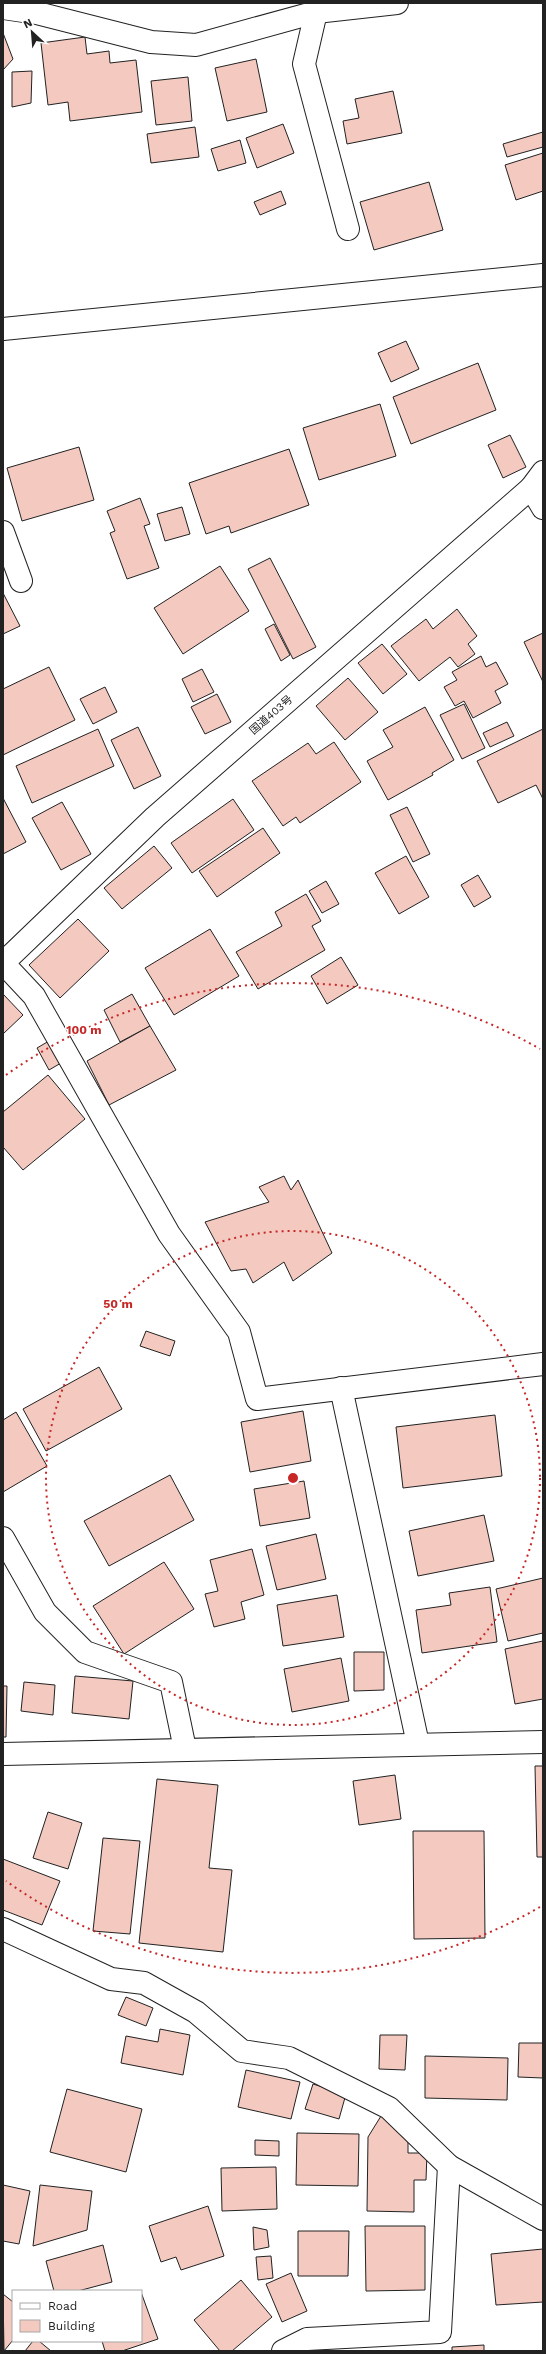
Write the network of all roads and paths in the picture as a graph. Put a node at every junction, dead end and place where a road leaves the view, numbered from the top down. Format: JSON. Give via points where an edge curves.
{"nodes":[{"id":1,"x":397,"y":3,"type":"edge"},
{"id":2,"x":3,"y":8,"type":"edge"},
{"id":3,"x":316,"y":12,"type":"junction"},
{"id":4,"x":348,"y":229,"type":"dead end"},
{"id":5,"x":543,"y":275,"type":"edge"},
{"id":6,"x":3,"y":329,"type":"edge"},
{"id":7,"x":537,"y":480,"type":"edge"},
{"id":8,"x":543,"y":508,"type":"edge"},
{"id":9,"x":3,"y":532,"type":"edge"},
{"id":10,"x":21,"y":581,"type":"dead end"},
{"id":11,"x":3,"y":963,"type":"edge"},
{"id":12,"x":543,"y":1364,"type":"edge"},
{"id":13,"x":341,"y":1388,"type":"junction"},
{"id":14,"x":3,"y":1538,"type":"edge"},
{"id":15,"x":543,"y":1742,"type":"edge"},
{"id":16,"x":418,"y":1744,"type":"junction"},
{"id":17,"x":185,"y":1749,"type":"junction"},
{"id":18,"x":3,"y":1754,"type":"edge"},
{"id":19,"x":3,"y":1929,"type":"edge"},
{"id":20,"x":449,"y":2166,"type":"junction"},
{"id":21,"x":543,"y":2219,"type":"edge"},
{"id":22,"x":283,"y":2351,"type":"edge"}],
"edges":[{"from":1,"to":3,"type":"main road"},
{"from":2,"to":3,"type":"main road","via":[[37,13],[151,42],[196,45]]},
{"from":3,"to":4,"type":"main road","via":[[304,64]]},
{"from":5,"to":6,"type":"main road"},
{"from":7,"to":8,"type":"main road"},
{"from":7,"to":11,"type":"main road","name":"国道403号","via":[[155,817]]},
{"from":9,"to":10,"type":"main road"},
{"from":11,"to":13,"type":"main road","via":[[34,996],[169,1234],[239,1332],[257,1399]]},
{"from":12,"to":13,"type":"main road"},
{"from":13,"to":16,"type":"main road"},
{"from":14,"to":17,"type":"main road","via":[[45,1612],[85,1652],[171,1682]]},
{"from":15,"to":16,"type":"main road"},
{"from":16,"to":17,"type":"main road"},
{"from":17,"to":18,"type":"main road"},
{"from":19,"to":20,"type":"main road","via":[[111,1979],[144,1983],[196,2012],[242,2051],[289,2058],[389,2108]]},
{"from":20,"to":21,"type":"main road"},
{"from":20,"to":22,"type":"main road","via":[[440,2332],[307,2339]]}]}
